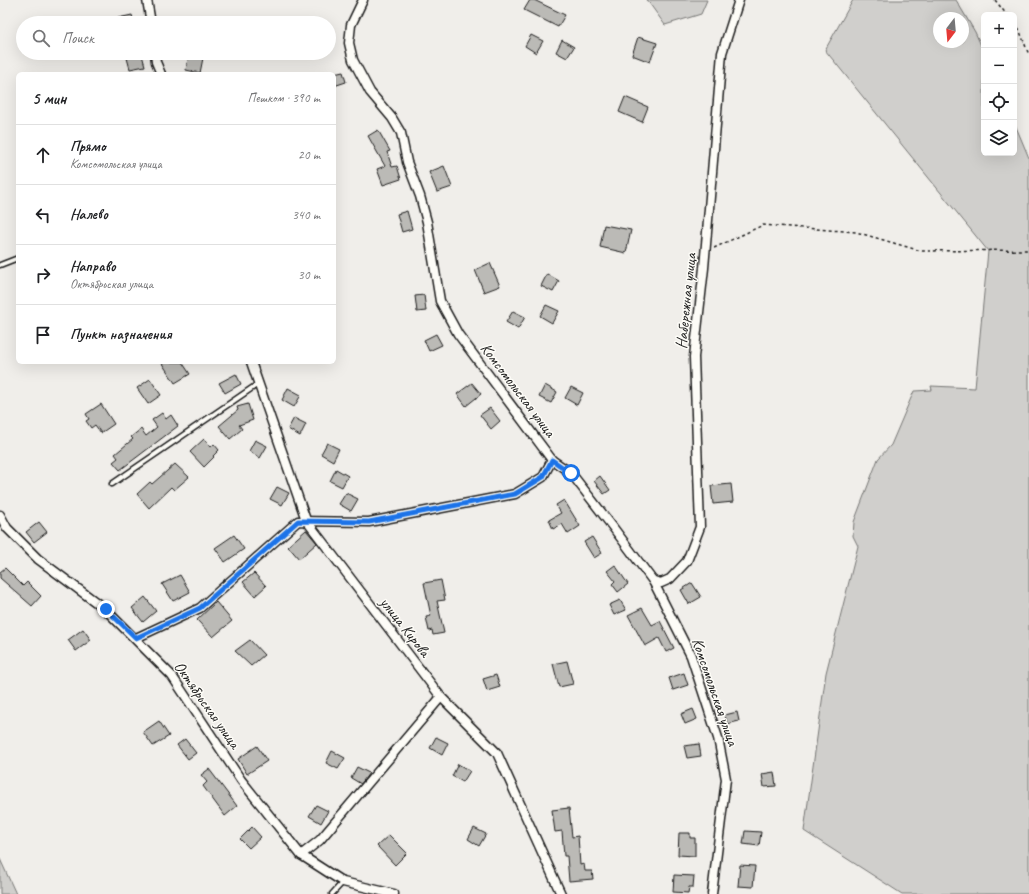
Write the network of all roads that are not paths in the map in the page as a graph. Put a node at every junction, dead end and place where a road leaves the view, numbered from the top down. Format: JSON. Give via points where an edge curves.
{"nodes":[{"id":1,"x":147,"y":0,"type":"edge"},
{"id":2,"x":363,"y":0,"type":"edge"},
{"id":3,"x":739,"y":0,"type":"edge"},
{"id":4,"x":150,"y":16,"type":"edge"},
{"id":5,"x":156,"y":60,"type":"edge"},
{"id":6,"x":160,"y":72,"type":"edge"},
{"id":7,"x":16,"y":259,"type":"edge"},
{"id":8,"x":0,"y":265,"type":"edge"},
{"id":9,"x":252,"y":364,"type":"edge"},
{"id":10,"x":259,"y":384,"type":"junction"},
{"id":11,"x":552,"y":460,"type":"junction"},
{"id":12,"x":112,"y":484,"type":"dead end"},
{"id":13,"x":0,"y":515,"type":"edge"},
{"id":14,"x":306,"y":520,"type":"junction"},
{"id":15,"x":653,"y":581,"type":"junction"},
{"id":16,"x":136,"y":638,"type":"junction"},
{"id":17,"x":441,"y":697,"type":"junction"},
{"id":18,"x":301,"y":855,"type":"junction"},
{"id":19,"x":343,"y":882,"type":"junction"},
{"id":20,"x":332,"y":894,"type":"edge"},
{"id":21,"x":394,"y":894,"type":"edge"},
{"id":22,"x":561,"y":894,"type":"edge"},
{"id":23,"x":712,"y":894,"type":"edge"}],
"edges":[{"from":1,"to":4,"type":"street"},
{"from":2,"to":11,"type":"street","name":"Комсомольская улица","via":[[351,25],[349,42],[353,60],[370,92],[401,133],[407,162],[427,222],[440,301],[458,334]]},
{"from":3,"to":15,"type":"street","name":"Набережная улица","via":[[722,53],[694,357],[700,527],[687,561],[670,580],[661,583]]},
{"from":5,"to":6,"type":"street"},
{"from":7,"to":8,"type":"lane"},
{"from":9,"to":10,"type":"street","name":"улица Кирова"},
{"from":10,"to":12,"type":"lane"},
{"from":10,"to":14,"type":"street","name":"улица Кирова"},
{"from":11,"to":14,"type":"street","via":[[543,477],[515,494],[369,522]]},
{"from":11,"to":15,"type":"street","name":"Комсомольская улица","via":[[571,473]]},
{"from":13,"to":16,"type":"street","name":"Октябрьская улица","via":[[7,528],[38,559],[106,609]]},
{"from":14,"to":16,"type":"street","via":[[298,521],[200,608]]},
{"from":14,"to":17,"type":"street","name":"улица Кирова"},
{"from":15,"to":23,"type":"street","name":"Комсомольская улица","via":[[691,656],[723,760],[726,779]]},
{"from":16,"to":18,"type":"street","name":"Октябрьская улица","via":[[172,676],[241,780]]},
{"from":17,"to":18,"type":"street","via":[[320,840]]},
{"from":17,"to":22,"type":"street","name":"улица Кирова","via":[[497,752]]},
{"from":18,"to":19,"type":"street","name":"Октябрьская улица"},
{"from":19,"to":20,"type":"lane"},
{"from":19,"to":21,"type":"street","name":"Октябрьская улица"}]}
